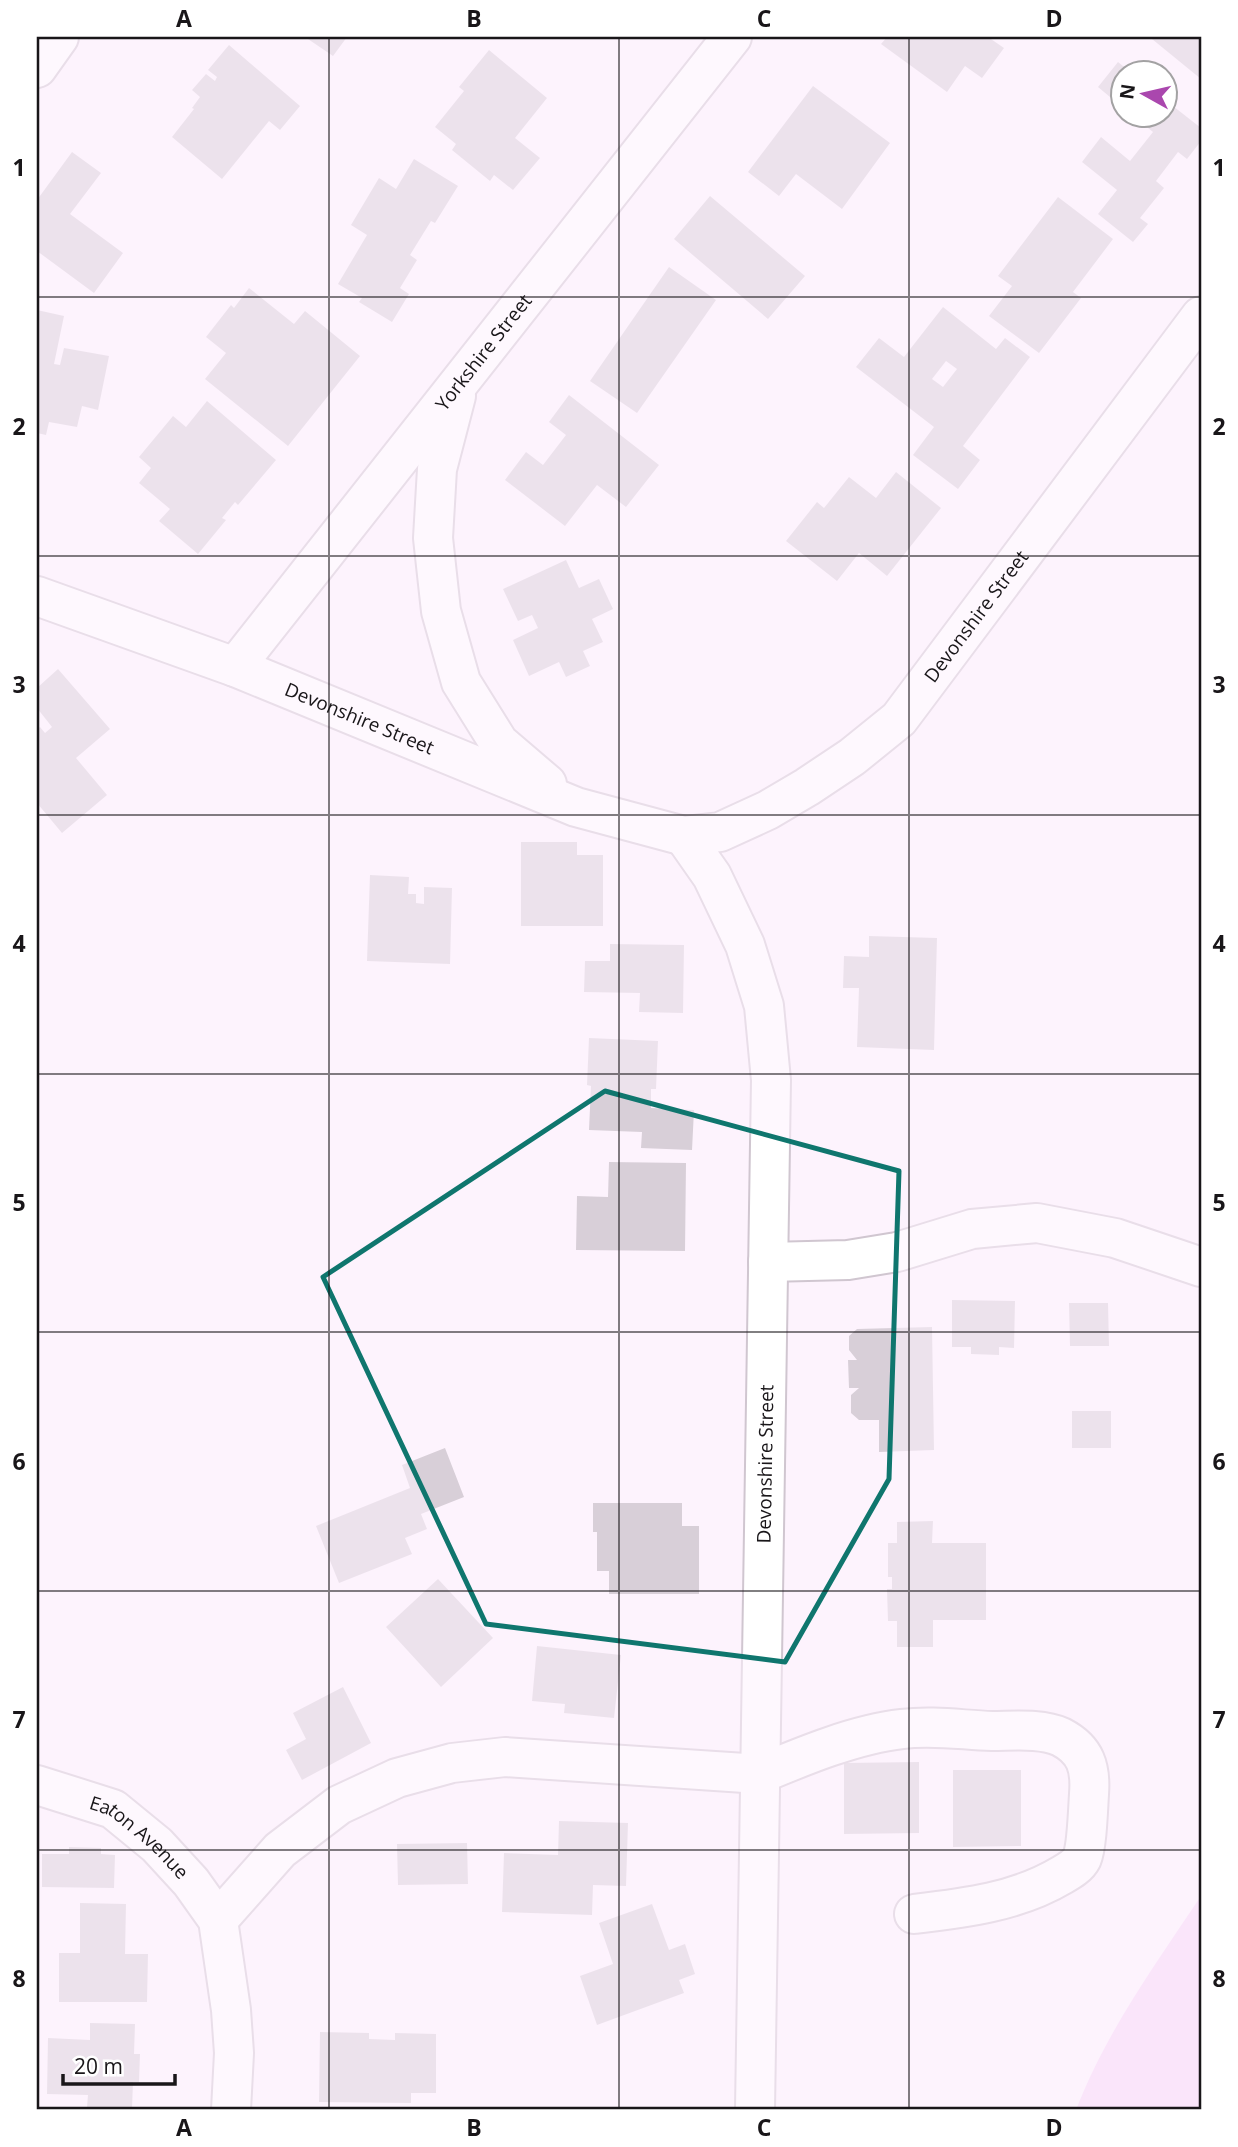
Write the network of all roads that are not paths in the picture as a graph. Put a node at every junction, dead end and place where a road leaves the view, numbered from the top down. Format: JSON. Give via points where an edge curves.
{"nodes":[{"id":1,"x":59,"y":37,"type":"edge"},
{"id":2,"x":732,"y":37,"type":"edge"},
{"id":3,"x":37,"y":68,"type":"edge"},
{"id":4,"x":1201,"y":316,"type":"edge"},
{"id":5,"x":460,"y":383,"type":"junction"},
{"id":6,"x":37,"y":596,"type":"edge"},
{"id":7,"x":235,"y":667,"type":"junction"},
{"id":8,"x":576,"y":807,"type":"junction"},
{"id":9,"x":684,"y":836,"type":"junction"},
{"id":10,"x":768,"y":1262,"type":"junction"},
{"id":11,"x":1201,"y":1267,"type":"edge"},
{"id":12,"x":760,"y":1774,"type":"junction"},
{"id":13,"x":37,"y":1785,"type":"edge"},
{"id":14,"x":914,"y":1914,"type":"dead end"},
{"id":15,"x":218,"y":1920,"type":"junction"},
{"id":16,"x":230,"y":2110,"type":"edge"},
{"id":17,"x":755,"y":2110,"type":"edge"}],
"edges":[{"from":1,"to":3,"type":"street"},
{"from":2,"to":5,"type":"street","name":"Yorkshire Street"},
{"from":4,"to":9,"type":"street","name":"Devonshire Street","via":[[898,719],[852,757],[768,810],[720,832]]},
{"from":5,"to":7,"type":"street","name":"Yorkshire Street"},
{"from":5,"to":8,"type":"street","via":[[437,469],[433,538],[441,611],[461,682],[499,743]]},
{"from":6,"to":7,"type":"street","name":"Devonshire Street"},
{"from":7,"to":8,"type":"street","name":"Devonshire Street"},
{"from":8,"to":9,"type":"street","name":"Devonshire Street"},
{"from":9,"to":10,"type":"street","name":"Devonshire Street","via":[[712,876],[745,945],[764,1006],[771,1080]]},
{"from":10,"to":11,"type":"street","via":[[848,1260],[897,1252],[972,1229],[1037,1223],[1115,1238]]},
{"from":10,"to":12,"type":"street","name":"Devonshire Street"},
{"from":12,"to":14,"type":"street","via":[[841,1744],[900,1729],[1028,1730],[1059,1736],[1077,1748],[1089,1766],[1089,1791],[1082,1858],[1073,1869],[1031,1892],[978,1906]]},
{"from":12,"to":15,"type":"street","via":[[505,1758],[452,1763],[397,1778],[339,1805],[280,1850]]},
{"from":12,"to":17,"type":"street","name":"Devonshire Street"},
{"from":13,"to":15,"type":"street","name":"Eaton Avenue","via":[[113,1809],[158,1845]]},
{"from":15,"to":16,"type":"street","via":[[232,2010]]}]}
